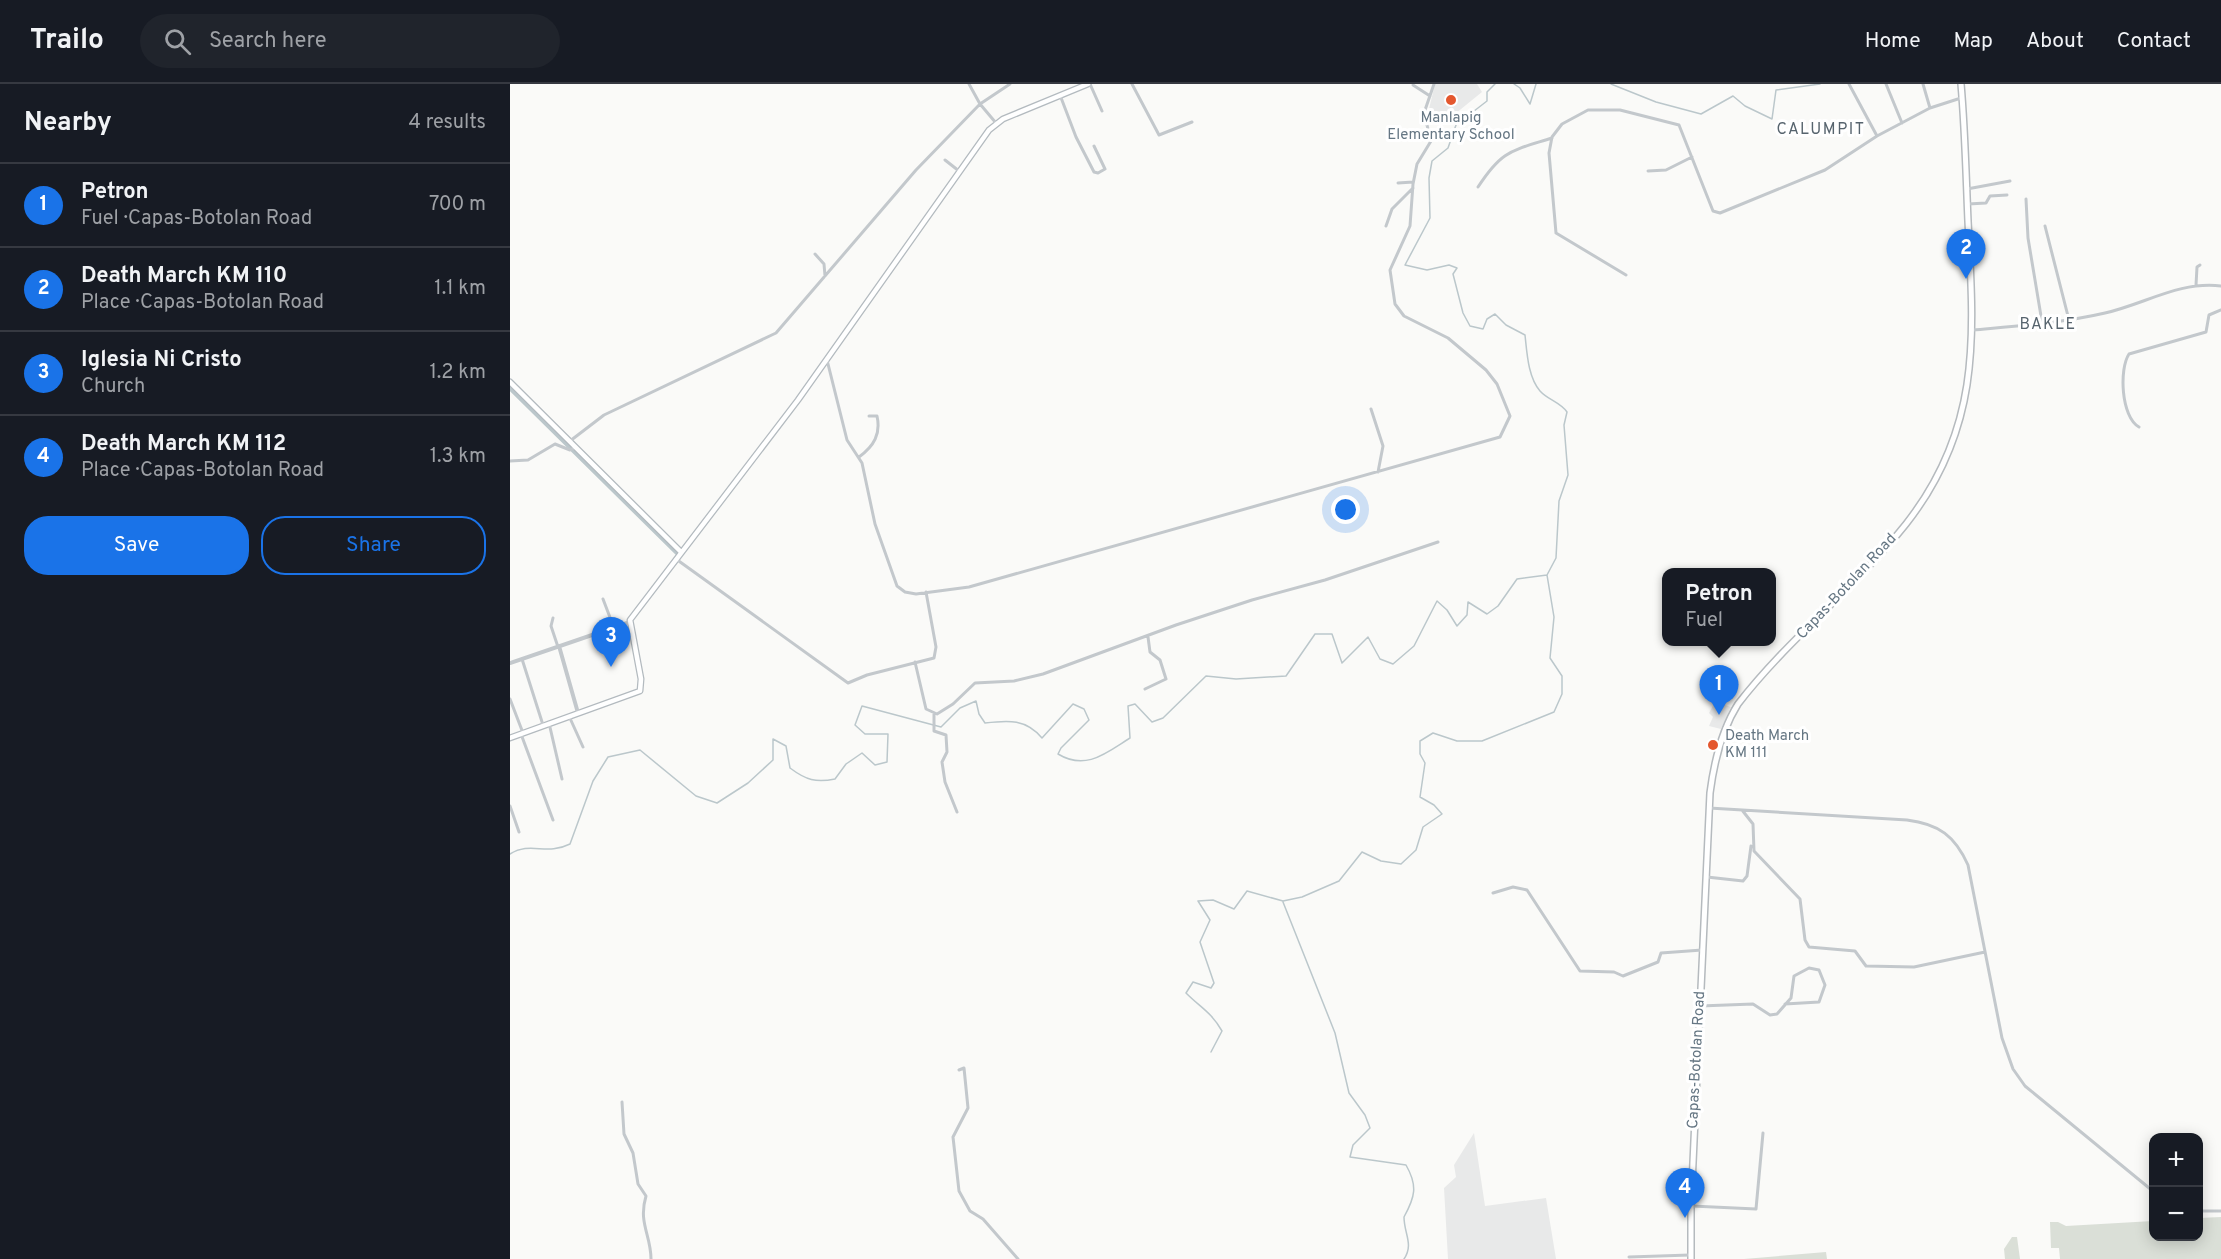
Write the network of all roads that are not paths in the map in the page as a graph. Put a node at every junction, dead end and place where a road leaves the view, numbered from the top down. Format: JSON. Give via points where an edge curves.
{"nodes":[{"id":1,"x":969,"y":84,"type":"edge"},
{"id":2,"x":1010,"y":84,"type":"edge"},
{"id":3,"x":1089,"y":84,"type":"edge"},
{"id":4,"x":1132,"y":84,"type":"edge"},
{"id":5,"x":1434,"y":84,"type":"edge"},
{"id":6,"x":1849,"y":84,"type":"edge"},
{"id":7,"x":1886,"y":84,"type":"edge"},
{"id":8,"x":1923,"y":84,"type":"edge"},
{"id":9,"x":1961,"y":84,"type":"edge"},
{"id":10,"x":1413,"y":85,"type":"edge"},
{"id":11,"x":1060,"y":95,"type":"junction"},
{"id":12,"x":1430,"y":96,"type":"junction"},
{"id":13,"x":1962,"y":98,"type":"junction"},
{"id":14,"x":980,"y":104,"type":"junction"},
{"id":15,"x":1930,"y":108,"type":"junction"},
{"id":16,"x":1102,"y":111,"type":"dead end"},
{"id":17,"x":1192,"y":122,"type":"dead end"},
{"id":18,"x":996,"y":123,"type":"junction"},
{"id":19,"x":1902,"y":123,"type":"junction"},
{"id":20,"x":1878,"y":136,"type":"junction"},
{"id":21,"x":1552,"y":138,"type":"junction"},
{"id":22,"x":1094,"y":146,"type":"dead end"},
{"id":23,"x":1692,"y":157,"type":"junction"},
{"id":24,"x":945,"y":160,"type":"dead end"},
{"id":25,"x":959,"y":171,"type":"junction"},
{"id":26,"x":1648,"y":171,"type":"dead end"},
{"id":27,"x":1413,"y":182,"type":"junction"},
{"id":28,"x":2010,"y":182,"type":"dead end"},
{"id":29,"x":1398,"y":183,"type":"dead end"},
{"id":30,"x":1478,"y":187,"type":"dead end"},
{"id":31,"x":1413,"y":188,"type":"junction"},
{"id":32,"x":1967,"y":189,"type":"junction"},
{"id":33,"x":2007,"y":195,"type":"dead end"},
{"id":34,"x":2026,"y":199,"type":"dead end"},
{"id":35,"x":1967,"y":204,"type":"junction"},
{"id":36,"x":1386,"y":225,"type":"dead end"},
{"id":37,"x":2045,"y":226,"type":"dead end"},
{"id":38,"x":815,"y":254,"type":"dead end"},
{"id":39,"x":2200,"y":265,"type":"dead end"},
{"id":40,"x":1626,"y":275,"type":"dead end"},
{"id":41,"x":825,"y":276,"type":"junction"},
{"id":42,"x":2196,"y":285,"type":"junction"},
{"id":43,"x":2221,"y":286,"type":"edge"},
{"id":44,"x":2221,"y":310,"type":"edge"},
{"id":45,"x":2069,"y":320,"type":"junction"},
{"id":46,"x":2042,"y":322,"type":"junction"},
{"id":47,"x":1972,"y":330,"type":"junction"},
{"id":48,"x":827,"y":360,"type":"junction"},
{"id":49,"x":510,"y":382,"type":"edge"},
{"id":50,"x":1371,"y":409,"type":"dead end"},
{"id":51,"x":869,"y":416,"type":"dead end"},
{"id":52,"x":2139,"y":428,"type":"dead end"},
{"id":53,"x":570,"y":441,"type":"junction"},
{"id":54,"x":576,"y":447,"type":"junction"},
{"id":55,"x":859,"y":457,"type":"junction"},
{"id":56,"x":510,"y":461,"type":"edge"},
{"id":57,"x":1378,"y":472,"type":"junction"},
{"id":58,"x":1438,"y":542,"type":"dead end"},
{"id":59,"x":681,"y":552,"type":"junction"},
{"id":60,"x":676,"y":559,"type":"junction"},
{"id":61,"x":926,"y":592,"type":"junction"},
{"id":62,"x":603,"y":598,"type":"dead end"},
{"id":63,"x":553,"y":618,"type":"dead end"},
{"id":64,"x":630,"y":622,"type":"junction"},
{"id":65,"x":614,"y":628,"type":"junction"},
{"id":66,"x":1148,"y":637,"type":"junction"},
{"id":67,"x":559,"y":647,"type":"junction"},
{"id":68,"x":522,"y":659,"type":"junction"},
{"id":69,"x":915,"y":662,"type":"junction"},
{"id":70,"x":510,"y":663,"type":"edge"},
{"id":71,"x":1145,"y":689,"type":"dead end"},
{"id":72,"x":510,"y":699,"type":"edge"},
{"id":73,"x":578,"y":713,"type":"junction"},
{"id":74,"x":934,"y":714,"type":"junction"},
{"id":75,"x":569,"y":716,"type":"junction"},
{"id":76,"x":546,"y":724,"type":"junction"},
{"id":77,"x":522,"y":734,"type":"junction"},
{"id":78,"x":510,"y":738,"type":"edge"},
{"id":79,"x":583,"y":747,"type":"dead end"},
{"id":80,"x":562,"y":779,"type":"dead end"},
{"id":81,"x":510,"y":806,"type":"edge"},
{"id":82,"x":1709,"y":808,"type":"junction"},
{"id":83,"x":1742,"y":810,"type":"junction"},
{"id":84,"x":957,"y":812,"type":"dead end"},
{"id":85,"x":553,"y":820,"type":"dead end"},
{"id":86,"x":519,"y":832,"type":"dead end"},
{"id":87,"x":1751,"y":844,"type":"junction"},
{"id":88,"x":1706,"y":877,"type":"junction"},
{"id":89,"x":1493,"y":893,"type":"dead end"},
{"id":90,"x":1702,"y":950,"type":"junction"},
{"id":91,"x":1985,"y":952,"type":"junction"},
{"id":92,"x":1785,"y":1004,"type":"junction"},
{"id":93,"x":1700,"y":1006,"type":"junction"},
{"id":94,"x":960,"y":1070,"type":"dead end"},
{"id":95,"x":622,"y":1102,"type":"dead end"},
{"id":96,"x":1763,"y":1133,"type":"dead end"},
{"id":97,"x":2149,"y":1188,"type":"edge"},
{"id":98,"x":1691,"y":1206,"type":"junction"},
{"id":99,"x":2203,"y":1211,"type":"edge"},
{"id":100,"x":2221,"y":1211,"type":"edge"},
{"id":101,"x":1629,"y":1257,"type":"dead end"},
{"id":102,"x":1690,"y":1257,"type":"edge"},
{"id":103,"x":651,"y":1259,"type":"edge"},
{"id":104,"x":1018,"y":1259,"type":"edge"}],
"edges":[{"from":1,"to":14,"type":"street"},
{"from":2,"to":14,"type":"street"},
{"from":3,"to":11,"type":"main road"},
{"from":3,"to":16,"type":"street"},
{"from":4,"to":17,"type":"street","via":[[1159,135]]},
{"from":5,"to":12,"type":"street"},
{"from":6,"to":20,"type":"street"},
{"from":7,"to":19,"type":"street"},
{"from":8,"to":15,"type":"street"},
{"from":9,"to":13,"type":"main road","name":"Capas-Botolan Road"},
{"from":10,"to":12,"type":"street"},
{"from":11,"to":18,"type":"main road"},
{"from":11,"to":22,"type":"street","via":[[1076,137],[1098,173],[1105,169]]},
{"from":12,"to":27,"type":"street","via":[[1425,114],[1432,139],[1417,164]]},
{"from":13,"to":15,"type":"street"},
{"from":13,"to":32,"type":"main road","name":"Capas-Botolan Road"},
{"from":14,"to":18,"type":"street"},
{"from":14,"to":41,"type":"street","via":[[916,170]]},
{"from":15,"to":19,"type":"street"},
{"from":18,"to":25,"type":"main road"},
{"from":19,"to":20,"type":"street"},
{"from":20,"to":23,"type":"street","via":[[1825,170],[1720,213],[1713,211]]},
{"from":21,"to":23,"type":"street","via":[[1562,124],[1583,111],[1620,110],[1679,125]]},
{"from":21,"to":30,"type":"street","via":[[1499,158]]},
{"from":21,"to":40,"type":"street","via":[[1549,153],[1556,233]]},
{"from":23,"to":26,"type":"street","via":[[1666,170]]},
{"from":24,"to":25,"type":"street"},
{"from":25,"to":48,"type":"main road"},
{"from":27,"to":29,"type":"street"},
{"from":27,"to":31,"type":"street"},
{"from":28,"to":32,"type":"street"},
{"from":31,"to":36,"type":"street","via":[[1392,209]]},
{"from":31,"to":57,"type":"street","via":[[1408,235],[1390,270],[1395,304],[1404,316],[1448,338],[1486,370],[1497,384],[1510,416],[1500,437]]},
{"from":32,"to":35,"type":"main road","name":"Capas-Botolan Road"},
{"from":33,"to":35,"type":"street","via":[[1990,196],[1986,203]]},
{"from":34,"to":46,"type":"street"},
{"from":35,"to":47,"type":"main road","name":"Capas-Botolan Road"},
{"from":37,"to":45,"type":"street"},
{"from":38,"to":41,"type":"street","via":[[824,264]]},
{"from":39,"to":42,"type":"street"},
{"from":41,"to":53,"type":"street","via":[[771,337],[609,412]]},
{"from":42,"to":43,"type":"street"},
{"from":42,"to":45,"type":"street","via":[[2120,310]]},
{"from":44,"to":52,"type":"street","via":[[2209,315],[2206,332],[2129,354],[2122,367],[2122,379],[2131,420]]},
{"from":45,"to":46,"type":"street"},
{"from":46,"to":47,"type":"street"},
{"from":47,"to":82,"type":"main road","name":"Capas-Botolan Road","via":[[1972,359],[1964,406],[1937,477],[1899,532],[1738,704],[1717,751]]},
{"from":48,"to":55,"type":"street","via":[[847,440]]},
{"from":48,"to":59,"type":"main road"},
{"from":49,"to":53,"type":"main road"},
{"from":50,"to":57,"type":"street","via":[[1383,446]]},
{"from":51,"to":55,"type":"street","via":[[877,416],[878,435]]},
{"from":53,"to":54,"type":"main road"},
{"from":54,"to":56,"type":"street","via":[[570,450],[552,444],[528,460]]},
{"from":54,"to":59,"type":"main road"},
{"from":55,"to":61,"type":"street","via":[[896,582],[900,590],[908,593]]},
{"from":57,"to":61,"type":"street","via":[[969,586]]},
{"from":58,"to":66,"type":"street"},
{"from":59,"to":60,"type":"main road"},
{"from":60,"to":64,"type":"main road"},
{"from":60,"to":69,"type":"street","via":[[846,682]]},
{"from":61,"to":69,"type":"street","via":[[936,652],[932,659]]},
{"from":62,"to":65,"type":"street"},
{"from":63,"to":67,"type":"street","via":[[551,626]]},
{"from":64,"to":65,"type":"street"},
{"from":64,"to":73,"type":"main road","via":[[640,691]]},
{"from":65,"to":67,"type":"street"},
{"from":66,"to":71,"type":"street","via":[[1150,652],[1160,660],[1166,679]]},
{"from":66,"to":74,"type":"street","via":[[1026,679],[975,683],[946,710]]},
{"from":67,"to":68,"type":"street"},
{"from":67,"to":73,"type":"street"},
{"from":68,"to":70,"type":"street"},
{"from":68,"to":76,"type":"street"},
{"from":69,"to":74,"type":"street","via":[[926,709]]},
{"from":72,"to":77,"type":"street"},
{"from":73,"to":75,"type":"main road"},
{"from":74,"to":84,"type":"street","via":[[935,731],[946,735],[947,752],[942,762]]},
{"from":75,"to":76,"type":"main road"},
{"from":75,"to":79,"type":"street"},
{"from":76,"to":77,"type":"main road"},
{"from":76,"to":80,"type":"street"},
{"from":77,"to":78,"type":"main road"},
{"from":77,"to":85,"type":"street"},
{"from":81,"to":86,"type":"street"},
{"from":82,"to":83,"type":"street"},
{"from":82,"to":88,"type":"main road","name":"Capas-Botolan Road"},
{"from":83,"to":87,"type":"street","via":[[1753,824]]},
{"from":83,"to":91,"type":"street","via":[[1907,820],[1938,827],[1960,847],[1968,866]]},
{"from":87,"to":88,"type":"street","via":[[1743,881]]},
{"from":87,"to":91,"type":"street","via":[[1800,899],[1809,947],[1855,951],[1866,966],[1901,968]]},
{"from":88,"to":90,"type":"main road","name":"Capas-Botolan Road"},
{"from":89,"to":90,"type":"street","via":[[1513,887],[1527,890],[1582,971],[1623,976],[1658,962],[1661,953]]},
{"from":90,"to":93,"type":"main road","name":"Capas-Botolan Road"},
{"from":91,"to":97,"type":"street","via":[[2002,1038],[2018,1078]]},
{"from":92,"to":92,"type":"street","via":[[1793,995],[1794,976],[1809,968],[1819,970],[1825,985],[1819,1002]]},
{"from":92,"to":93,"type":"street","via":[[1774,1015],[1752,1004]]},
{"from":93,"to":98,"type":"main road","name":"Capas-Botolan Road"},
{"from":94,"to":104,"type":"street","via":[[964,1068],[968,1083],[968,1108],[952,1137],[959,1191],[970,1210],[984,1219]]},
{"from":95,"to":103,"type":"street","via":[[624,1134],[646,1196],[643,1221]]},
{"from":96,"to":98,"type":"street","via":[[1756,1209]]},
{"from":98,"to":102,"type":"main road","name":"Capas-Botolan Road"},
{"from":99,"to":100,"type":"street"},
{"from":101,"to":102,"type":"street"}]}
